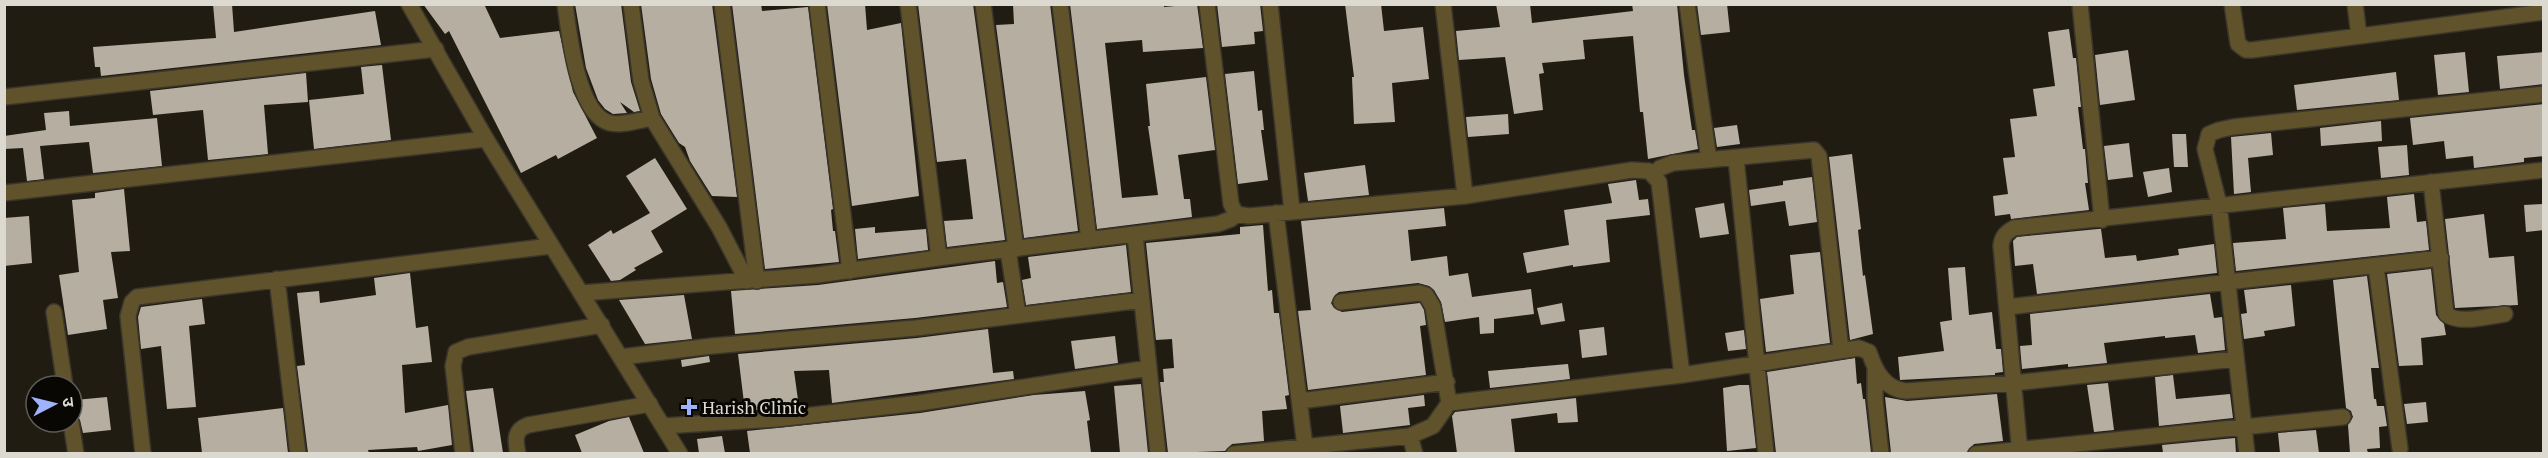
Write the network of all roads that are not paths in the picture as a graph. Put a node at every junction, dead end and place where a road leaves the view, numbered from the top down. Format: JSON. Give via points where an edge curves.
{"nodes":[{"id":1,"x":408,"y":4,"type":"edge"},
{"id":2,"x":565,"y":4,"type":"edge"},
{"id":3,"x":631,"y":4,"type":"edge"},
{"id":4,"x":722,"y":4,"type":"edge"},
{"id":5,"x":817,"y":4,"type":"edge"},
{"id":6,"x":908,"y":4,"type":"edge"},
{"id":7,"x":984,"y":4,"type":"edge"},
{"id":8,"x":1060,"y":4,"type":"edge"},
{"id":9,"x":1207,"y":4,"type":"edge"},
{"id":10,"x":1270,"y":4,"type":"edge"},
{"id":11,"x":1443,"y":4,"type":"edge"},
{"id":12,"x":1688,"y":4,"type":"edge"},
{"id":13,"x":2080,"y":4,"type":"edge"},
{"id":14,"x":2232,"y":4,"type":"edge"},
{"id":15,"x":2355,"y":4,"type":"edge"},
{"id":16,"x":2475,"y":4,"type":"edge"},
{"id":17,"x":2544,"y":12,"type":"edge"},
{"id":18,"x":2477,"y":20,"type":"junction"},
{"id":19,"x":2359,"y":36,"type":"junction"},
{"id":20,"x":436,"y":49,"type":"junction"},
{"id":21,"x":2544,"y":94,"type":"edge"},
{"id":22,"x":4,"y":97,"type":"edge"},
{"id":23,"x":652,"y":118,"type":"junction"},
{"id":24,"x":486,"y":139,"type":"junction"},
{"id":25,"x":1736,"y":158,"type":"junction"},
{"id":26,"x":1709,"y":160,"type":"junction"},
{"id":27,"x":2544,"y":170,"type":"edge"},
{"id":28,"x":1654,"y":175,"type":"junction"},
{"id":29,"x":2431,"y":182,"type":"junction"},
{"id":30,"x":4,"y":193,"type":"edge"},
{"id":31,"x":1465,"y":196,"type":"junction"},
{"id":32,"x":2218,"y":204,"type":"junction"},
{"id":33,"x":1292,"y":211,"type":"junction"},
{"id":34,"x":1276,"y":213,"type":"junction"},
{"id":35,"x":1236,"y":214,"type":"junction"},
{"id":36,"x":2102,"y":219,"type":"junction"},
{"id":37,"x":1135,"y":235,"type":"junction"},
{"id":38,"x":1089,"y":240,"type":"junction"},
{"id":39,"x":551,"y":246,"type":"junction"},
{"id":40,"x":1012,"y":249,"type":"junction"},
{"id":41,"x":939,"y":258,"type":"junction"},
{"id":42,"x":2441,"y":258,"type":"junction"},
{"id":43,"x":2376,"y":266,"type":"junction"},
{"id":44,"x":850,"y":270,"type":"junction"},
{"id":45,"x":277,"y":279,"type":"junction"},
{"id":46,"x":752,"y":281,"type":"junction"},
{"id":47,"x":2229,"y":283,"type":"junction"},
{"id":48,"x":581,"y":293,"type":"junction"},
{"id":49,"x":1142,"y":300,"type":"junction"},
{"id":50,"x":1341,"y":302,"type":"dead end"},
{"id":51,"x":2007,"y":308,"type":"junction"},
{"id":52,"x":54,"y":312,"type":"dead end"},
{"id":53,"x":2505,"y":314,"type":"dead end"},
{"id":54,"x":1018,"y":315,"type":"junction"},
{"id":55,"x":602,"y":325,"type":"junction"},
{"id":56,"x":1841,"y":350,"type":"junction"},
{"id":57,"x":621,"y":357,"type":"junction"},
{"id":58,"x":2235,"y":359,"type":"junction"},
{"id":59,"x":1757,"y":364,"type":"junction"},
{"id":60,"x":1149,"y":368,"type":"junction"},
{"id":61,"x":1875,"y":370,"type":"junction"},
{"id":62,"x":63,"y":374,"type":"edge"},
{"id":63,"x":1682,"y":375,"type":"junction"},
{"id":64,"x":1447,"y":382,"type":"junction"},
{"id":65,"x":2014,"y":383,"type":"junction"},
{"id":66,"x":1300,"y":401,"type":"junction"},
{"id":67,"x":1449,"y":403,"type":"junction"},
{"id":68,"x":650,"y":404,"type":"junction"},
{"id":69,"x":2343,"y":417,"type":"dead end"},
{"id":70,"x":663,"y":426,"type":"junction"},
{"id":71,"x":2245,"y":427,"type":"junction"},
{"id":72,"x":73,"y":434,"type":"edge"},
{"id":73,"x":1410,"y":436,"type":"junction"},
{"id":74,"x":1305,"y":447,"type":"junction"},
{"id":75,"x":2400,"y":449,"type":"dead end"},
{"id":76,"x":2020,"y":451,"type":"edge"},
{"id":77,"x":1258,"y":452,"type":"edge"},
{"id":78,"x":76,"y":453,"type":"edge"},
{"id":79,"x":143,"y":453,"type":"edge"},
{"id":80,"x":298,"y":453,"type":"edge"},
{"id":81,"x":463,"y":453,"type":"edge"},
{"id":82,"x":518,"y":453,"type":"edge"},
{"id":83,"x":680,"y":453,"type":"edge"},
{"id":84,"x":1158,"y":453,"type":"edge"},
{"id":85,"x":1234,"y":453,"type":"edge"},
{"id":86,"x":1415,"y":453,"type":"edge"},
{"id":87,"x":1766,"y":453,"type":"edge"},
{"id":88,"x":1881,"y":453,"type":"edge"},
{"id":89,"x":1976,"y":453,"type":"edge"},
{"id":90,"x":2247,"y":453,"type":"edge"}],
"edges":[{"from":1,"to":20,"type":"street"},
{"from":2,"to":23,"type":"street","via":[[576,73],[599,117],[613,124]]},
{"from":3,"to":23,"type":"street","via":[[641,81]]},
{"from":4,"to":46,"type":"street"},
{"from":5,"to":44,"type":"street"},
{"from":6,"to":41,"type":"street"},
{"from":7,"to":40,"type":"street"},
{"from":8,"to":38,"type":"street"},
{"from":9,"to":35,"type":"street","via":[[1231,204]]},
{"from":10,"to":33,"type":"street"},
{"from":11,"to":31,"type":"street"},
{"from":12,"to":26,"type":"street"},
{"from":13,"to":36,"type":"street"},
{"from":14,"to":19,"type":"street","via":[[2235,38],[2246,50]]},
{"from":15,"to":19,"type":"street"},
{"from":16,"to":18,"type":"street"},
{"from":17,"to":18,"type":"street"},
{"from":18,"to":19,"type":"street"},
{"from":20,"to":22,"type":"street"},
{"from":20,"to":24,"type":"street"},
{"from":21,"to":32,"type":"street","via":[[2219,130],[2209,135],[2205,149]]},
{"from":23,"to":46,"type":"street"},
{"from":24,"to":30,"type":"street"},
{"from":24,"to":39,"type":"street"},
{"from":25,"to":26,"type":"street"},
{"from":25,"to":56,"type":"street","via":[[1807,150],[1814,150],[1819,156]]},
{"from":25,"to":59,"type":"street"},
{"from":26,"to":28,"type":"street","via":[[1673,163]]},
{"from":27,"to":29,"type":"street"},
{"from":28,"to":31,"type":"street","via":[[1632,170]]},
{"from":28,"to":63,"type":"street","via":[[1659,182]]},
{"from":29,"to":32,"type":"street"},
{"from":29,"to":42,"type":"street"},
{"from":31,"to":33,"type":"street"},
{"from":32,"to":36,"type":"street"},
{"from":32,"to":47,"type":"street"},
{"from":33,"to":34,"type":"street"},
{"from":34,"to":35,"type":"street"},
{"from":34,"to":66,"type":"street"},
{"from":35,"to":37,"type":"street","via":[[1218,224]]},
{"from":36,"to":51,"type":"street","via":[[2014,228],[2004,235],[2001,246]]},
{"from":37,"to":38,"type":"street"},
{"from":37,"to":49,"type":"street"},
{"from":38,"to":40,"type":"street"},
{"from":39,"to":45,"type":"street"},
{"from":39,"to":48,"type":"street"},
{"from":40,"to":41,"type":"street"},
{"from":40,"to":54,"type":"street"},
{"from":41,"to":44,"type":"street"},
{"from":42,"to":43,"type":"street"},
{"from":42,"to":53,"type":"street","via":[[2446,314],[2452,319]]},
{"from":43,"to":47,"type":"street"},
{"from":43,"to":75,"type":"street"},
{"from":44,"to":46,"type":"street"},
{"from":45,"to":79,"type":"street","via":[[144,295],[132,302],[129,316]]},
{"from":45,"to":80,"type":"street"},
{"from":46,"to":48,"type":"street"},
{"from":47,"to":51,"type":"street"},
{"from":47,"to":58,"type":"street"},
{"from":48,"to":55,"type":"street"},
{"from":49,"to":54,"type":"street"},
{"from":49,"to":60,"type":"street"},
{"from":50,"to":64,"type":"street","via":[[1426,295],[1433,307]]},
{"from":51,"to":65,"type":"street"},
{"from":52,"to":62,"type":"street"},
{"from":54,"to":57,"type":"street"},
{"from":55,"to":57,"type":"street"},
{"from":55,"to":81,"type":"street","via":[[456,352],[453,366]]},
{"from":56,"to":59,"type":"street"},
{"from":56,"to":61,"type":"street","via":[[1863,348],[1869,352]]},
{"from":57,"to":68,"type":"street"},
{"from":58,"to":65,"type":"street"},
{"from":58,"to":71,"type":"street"},
{"from":59,"to":63,"type":"street"},
{"from":59,"to":87,"type":"street"},
{"from":60,"to":70,"type":"street","via":[[919,403]]},
{"from":60,"to":84,"type":"street"},
{"from":61,"to":65,"type":"street","via":[[1898,390]]},
{"from":61,"to":88,"type":"street"},
{"from":63,"to":67,"type":"street"},
{"from":64,"to":66,"type":"street"},
{"from":64,"to":67,"type":"street"},
{"from":65,"to":76,"type":"street"},
{"from":66,"to":74,"type":"street"},
{"from":67,"to":73,"type":"street","via":[[1433,426]]},
{"from":68,"to":70,"type":"street"},
{"from":68,"to":82,"type":"street","via":[[528,425],[516,434]]},
{"from":69,"to":71,"type":"street"},
{"from":70,"to":83,"type":"street"},
{"from":71,"to":76,"type":"street"},
{"from":71,"to":90,"type":"street"},
{"from":72,"to":78,"type":"street"},
{"from":73,"to":74,"type":"street"},
{"from":73,"to":86,"type":"street"},
{"from":74,"to":77,"type":"street"},
{"from":76,"to":89,"type":"street"},
{"from":77,"to":85,"type":"street"}]}
